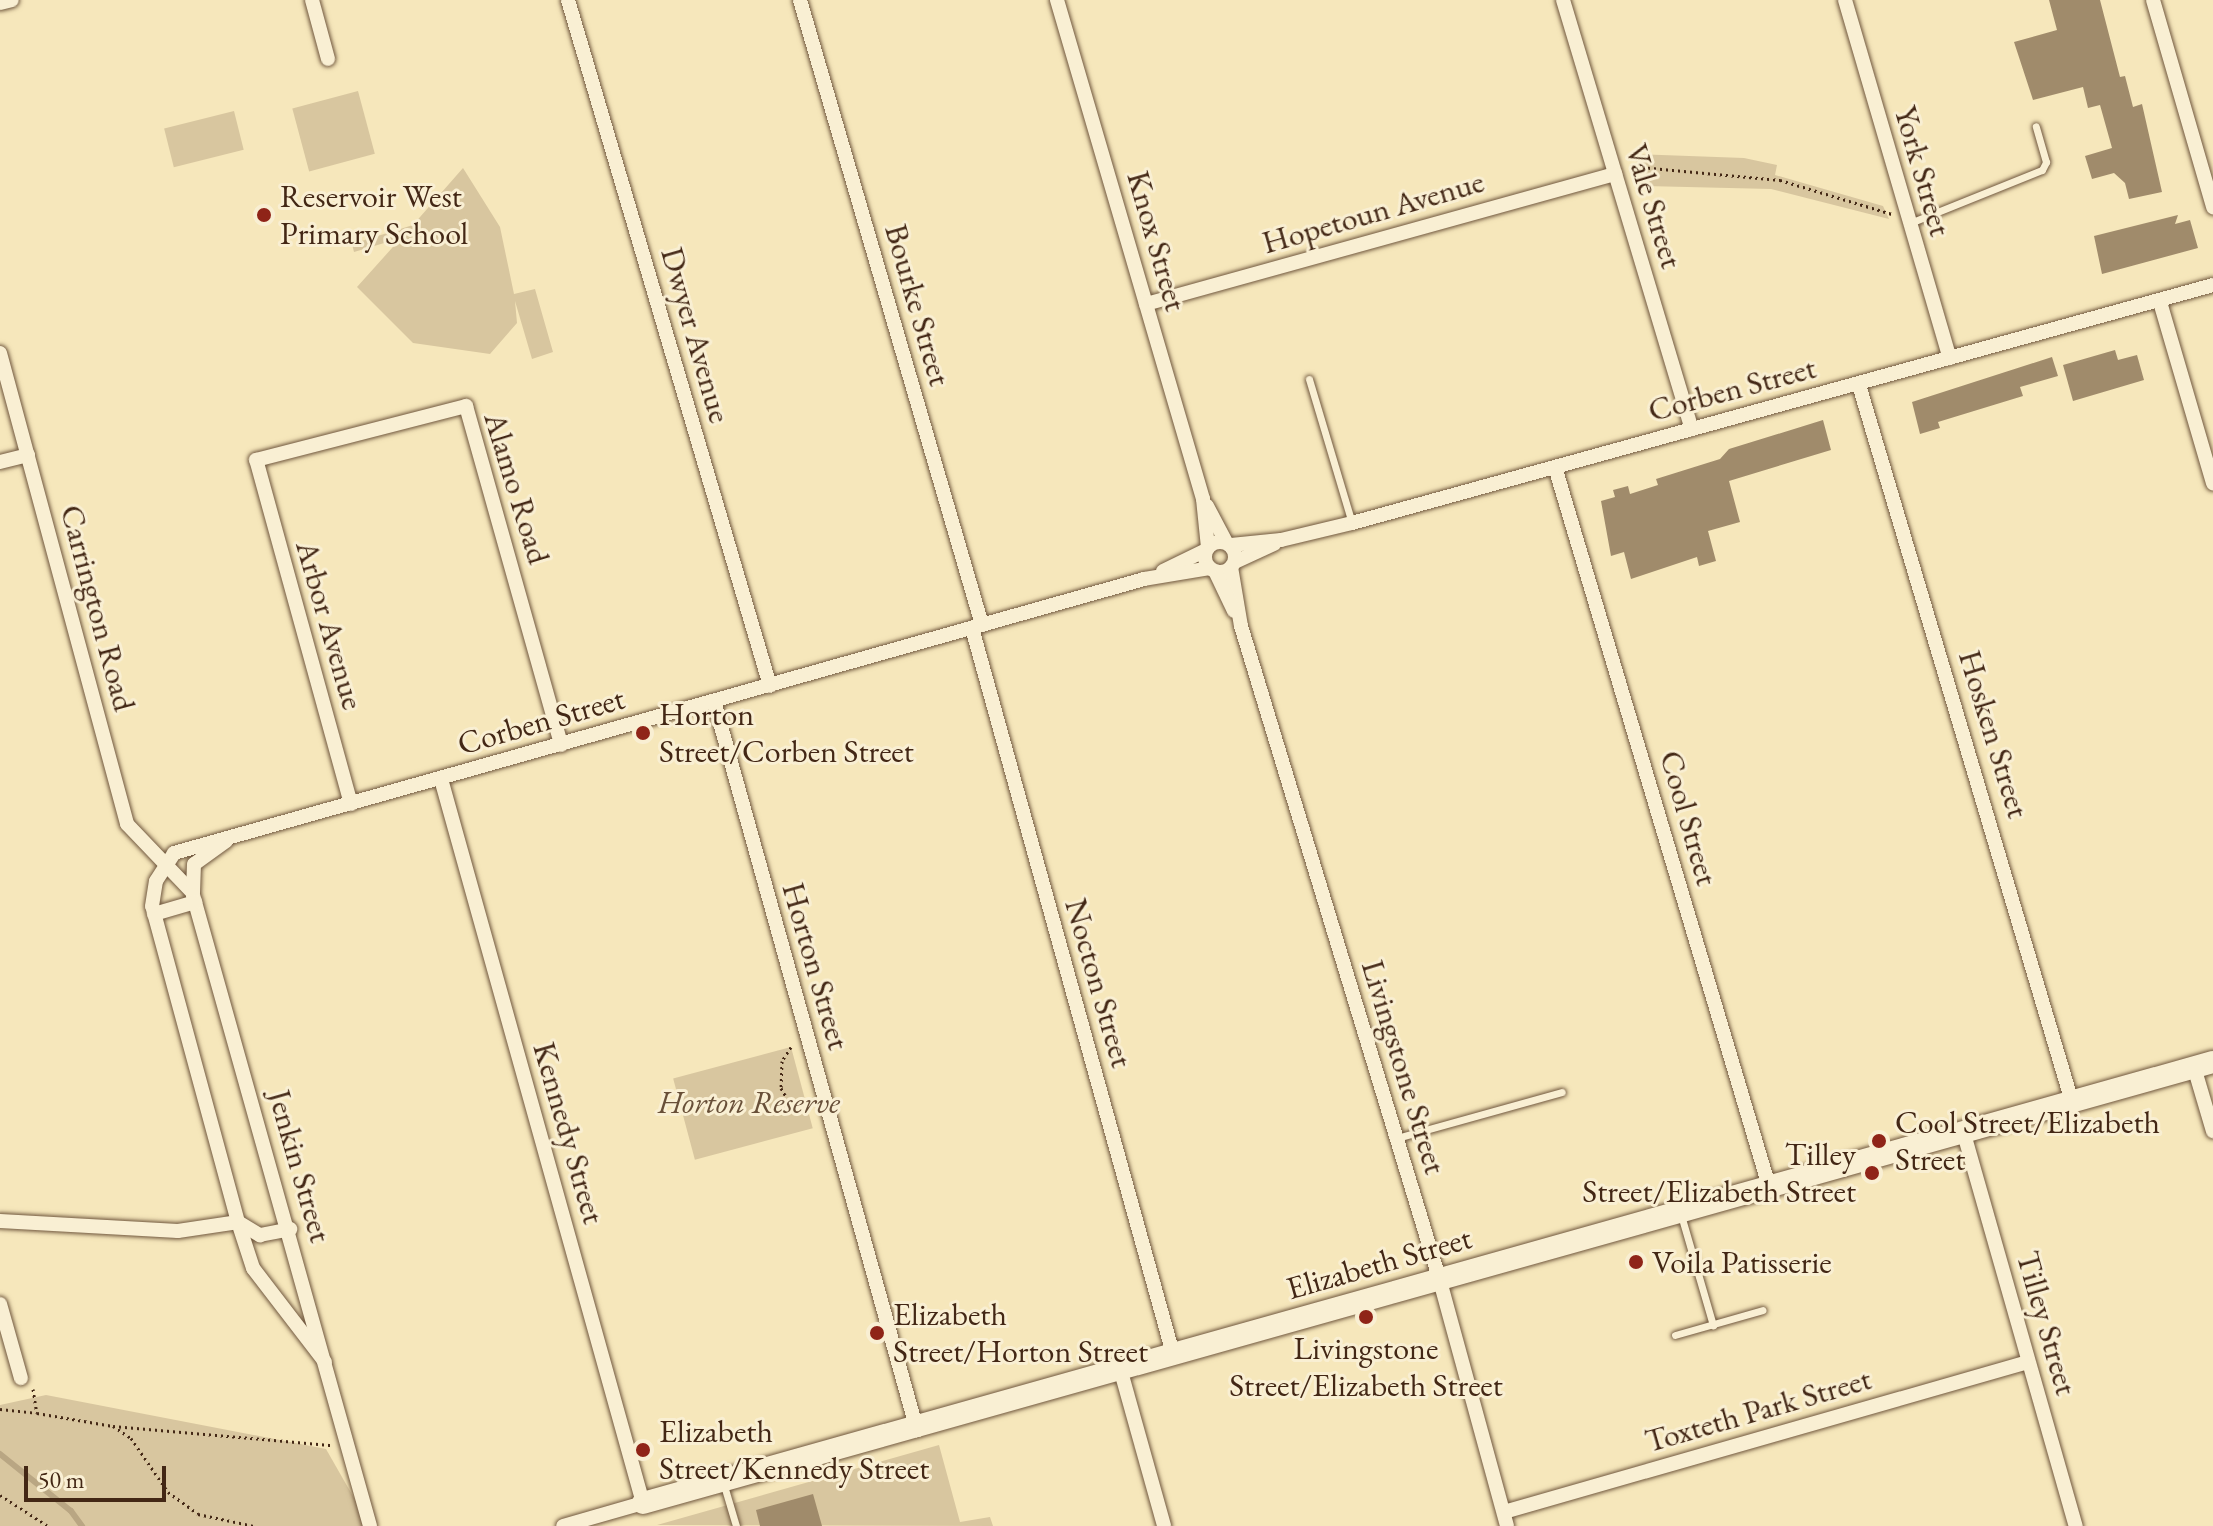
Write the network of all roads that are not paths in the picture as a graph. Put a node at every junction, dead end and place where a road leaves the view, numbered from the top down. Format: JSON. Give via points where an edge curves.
{"nodes":[{"id":1,"x":12,"y":0,"type":"edge"},
{"id":2,"x":312,"y":0,"type":"edge"},
{"id":3,"x":568,"y":0,"type":"edge"},
{"id":4,"x":800,"y":0,"type":"edge"},
{"id":5,"x":1057,"y":0,"type":"edge"},
{"id":6,"x":1563,"y":0,"type":"edge"},
{"id":7,"x":1845,"y":0,"type":"edge"},
{"id":8,"x":2153,"y":0,"type":"edge"},
{"id":9,"x":0,"y":3,"type":"edge"},
{"id":10,"x":328,"y":59,"type":"dead end"},
{"id":11,"x":2036,"y":126,"type":"dead end"},
{"id":12,"x":1613,"y":167,"type":"junction"},
{"id":13,"x":2213,"y":207,"type":"edge"},
{"id":14,"x":1908,"y":220,"type":"junction"},
{"id":15,"x":2213,"y":285,"type":"edge"},
{"id":16,"x":2160,"y":302,"type":"junction"},
{"id":17,"x":1146,"y":304,"type":"junction"},
{"id":18,"x":0,"y":353,"type":"edge"},
{"id":19,"x":1950,"y":358,"type":"junction"},
{"id":20,"x":1309,"y":379,"type":"dead end"},
{"id":21,"x":1859,"y":385,"type":"junction"},
{"id":22,"x":1692,"y":429,"type":"junction"},
{"id":23,"x":28,"y":455,"type":"junction"},
{"id":24,"x":256,"y":460,"type":"joint"},
{"id":25,"x":0,"y":462,"type":"edge"},
{"id":26,"x":1555,"y":467,"type":"junction"},
{"id":27,"x":2213,"y":483,"type":"edge"},
{"id":28,"x":1203,"y":499,"type":"junction"},
{"id":29,"x":1352,"y":523,"type":"junction"},
{"id":30,"x":1281,"y":540,"type":"junction"},
{"id":31,"x":1228,"y":544,"type":"junction"},
{"id":32,"x":1207,"y":549,"type":"junction"},
{"id":33,"x":1233,"y":565,"type":"junction"},
{"id":34,"x":1212,"y":569,"type":"junction"},
{"id":35,"x":1144,"y":579,"type":"junction"},
{"id":36,"x":1241,"y":626,"type":"junction"},
{"id":37,"x":977,"y":627,"type":"junction"},
{"id":38,"x":770,"y":686,"type":"junction"},
{"id":39,"x":714,"y":701,"type":"junction"},
{"id":40,"x":561,"y":745,"type":"junction"},
{"id":41,"x":441,"y":779,"type":"junction"},
{"id":42,"x":351,"y":804,"type":"junction"},
{"id":43,"x":230,"y":839,"type":"junction"},
{"id":44,"x":166,"y":861,"type":"junction"},
{"id":45,"x":194,"y":898,"type":"junction"},
{"id":46,"x":154,"y":914,"type":"junction"},
{"id":47,"x":2204,"y":1064,"type":"edge"},
{"id":48,"x":1562,"y":1092,"type":"dead end"},
{"id":49,"x":2072,"y":1102,"type":"junction"},
{"id":50,"x":2213,"y":1131,"type":"edge"},
{"id":51,"x":1964,"y":1134,"type":"junction"},
{"id":52,"x":1397,"y":1138,"type":"junction"},
{"id":53,"x":1769,"y":1186,"type":"junction"},
{"id":54,"x":1680,"y":1212,"type":"junction"},
{"id":55,"x":0,"y":1221,"type":"edge"},
{"id":56,"x":238,"y":1222,"type":"junction"},
{"id":57,"x":290,"y":1229,"type":"junction"},
{"id":58,"x":1440,"y":1281,"type":"junction"},
{"id":59,"x":0,"y":1304,"type":"edge"},
{"id":60,"x":1763,"y":1310,"type":"dead end"},
{"id":61,"x":1713,"y":1325,"type":"junction"},
{"id":62,"x":1675,"y":1335,"type":"dead end"},
{"id":63,"x":1173,"y":1354,"type":"junction"},
{"id":64,"x":325,"y":1362,"type":"junction"},
{"id":65,"x":2028,"y":1362,"type":"junction"},
{"id":66,"x":1120,"y":1368,"type":"junction"},
{"id":67,"x":27,"y":1382,"type":"road end"},
{"id":68,"x":917,"y":1430,"type":"junction"},
{"id":69,"x":723,"y":1482,"type":"junction"},
{"id":70,"x":643,"y":1503,"type":"junction"},
{"id":71,"x":1506,"y":1519,"type":"edge"},
{"id":72,"x":370,"y":1526,"type":"edge"},
{"id":73,"x":563,"y":1526,"type":"edge"},
{"id":74,"x":736,"y":1526,"type":"edge"},
{"id":75,"x":1164,"y":1526,"type":"edge"},
{"id":76,"x":2076,"y":1526,"type":"edge"}],
"edges":[{"from":1,"to":9,"type":"street"},
{"from":2,"to":10,"type":"street"},
{"from":3,"to":38,"type":"street","name":"Dwyer Avenue"},
{"from":4,"to":37,"type":"street","name":"Bourke Street"},
{"from":5,"to":17,"type":"street","name":"Knox Street"},
{"from":6,"to":12,"type":"street","name":"Vale Street"},
{"from":7,"to":14,"type":"street","name":"York Street"},
{"from":8,"to":13,"type":"street"},
{"from":11,"to":14,"type":"lane","via":[[2046,162],[2042,170]]},
{"from":12,"to":17,"type":"street","name":"Hopetoun Avenue"},
{"from":12,"to":22,"type":"street","name":"Vale Street"},
{"from":14,"to":19,"type":"street","name":"York Street"},
{"from":15,"to":16,"type":"street","name":"Corben Street"},
{"from":16,"to":19,"type":"street","name":"Corben Street"},
{"from":16,"to":27,"type":"street"},
{"from":17,"to":28,"type":"street","name":"Knox Street"},
{"from":18,"to":23,"type":"street","name":"Carrington Road"},
{"from":19,"to":21,"type":"street","name":"Corben Street"},
{"from":20,"to":29,"type":"lane"},
{"from":21,"to":22,"type":"street","name":"Corben Street"},
{"from":21,"to":49,"type":"street","name":"Hosken Street"},
{"from":22,"to":26,"type":"street","name":"Corben Street"},
{"from":23,"to":25,"type":"street"},
{"from":23,"to":44,"type":"street","name":"Carrington Road","via":[[127,824],[141,844]]},
{"from":24,"to":40,"type":"street","name":"Alamo Road","via":[[466,406]]},
{"from":24,"to":42,"type":"street","name":"Arbor Avenue"},
{"from":26,"to":29,"type":"street","name":"Corben Street"},
{"from":26,"to":53,"type":"street","name":"Cool Street"},
{"from":28,"to":31,"type":"street","name":"Knox Street"},
{"from":28,"to":32,"type":"street","name":"Knox Street"},
{"from":29,"to":30,"type":"street","name":"Corben Street"},
{"from":30,"to":31,"type":"street","name":"Corben Street"},
{"from":30,"to":33,"type":"street","name":"Corben Street"},
{"from":31,"to":32,"type":"street","name":"Corben Street"},
{"from":31,"to":33,"type":"street","name":"Knox Street"},
{"from":32,"to":34,"type":"street","name":"Knox Street"},
{"from":32,"to":35,"type":"street","name":"Corben Street"},
{"from":33,"to":34,"type":"street","name":"Corben Street"},
{"from":33,"to":36,"type":"street","name":"Livingstone Street"},
{"from":34,"to":35,"type":"street","name":"Corben Street"},
{"from":34,"to":36,"type":"street","name":"Livingstone Street"},
{"from":35,"to":37,"type":"street","name":"Corben Street"},
{"from":36,"to":52,"type":"street","name":"Livingstone Street"},
{"from":37,"to":38,"type":"street","name":"Corben Street"},
{"from":37,"to":63,"type":"street","name":"Nocton Street"},
{"from":38,"to":39,"type":"street","name":"Corben Street"},
{"from":39,"to":40,"type":"street","name":"Corben Street"},
{"from":39,"to":68,"type":"street","name":"Horton Street"},
{"from":40,"to":41,"type":"street","name":"Corben Street"},
{"from":41,"to":42,"type":"street","name":"Corben Street"},
{"from":41,"to":70,"type":"street","name":"Kennedy Street"},
{"from":42,"to":43,"type":"street","name":"Corben Street"},
{"from":43,"to":44,"type":"street","via":[[188,846]]},
{"from":43,"to":45,"type":"street","name":"Jenkin Street","via":[[194,864]]},
{"from":44,"to":45,"type":"street","name":"Carrington Road"},
{"from":44,"to":46,"type":"street","via":[[156,881]]},
{"from":45,"to":46,"type":"street"},
{"from":45,"to":57,"type":"street","name":"Jenkin Street"},
{"from":46,"to":56,"type":"street"},
{"from":47,"to":49,"type":"street","name":"Elizabeth Street"},
{"from":47,"to":50,"type":"street"},
{"from":48,"to":52,"type":"lane"},
{"from":49,"to":51,"type":"street","name":"Elizabeth Street"},
{"from":51,"to":53,"type":"street","name":"Elizabeth Street"},
{"from":51,"to":65,"type":"street","name":"Tilley Street"},
{"from":52,"to":58,"type":"street","name":"Livingstone Street"},
{"from":53,"to":54,"type":"street","name":"Elizabeth Street"},
{"from":54,"to":58,"type":"street","name":"Elizabeth Street"},
{"from":54,"to":61,"type":"lane"},
{"from":55,"to":56,"type":"street","via":[[178,1231]]},
{"from":56,"to":57,"type":"street","via":[[260,1235]]},
{"from":56,"to":64,"type":"street","via":[[253,1268]]},
{"from":57,"to":64,"type":"street","name":"Jenkin Street"},
{"from":58,"to":63,"type":"street","name":"Elizabeth Street"},
{"from":58,"to":71,"type":"street","name":"Livingstone Street"},
{"from":59,"to":67,"type":"street"},
{"from":60,"to":61,"type":"lane"},
{"from":61,"to":62,"type":"lane"},
{"from":63,"to":66,"type":"street","name":"Elizabeth Street"},
{"from":64,"to":72,"type":"street","name":"Jenkin Street"},
{"from":65,"to":71,"type":"street","name":"Toxteth Park Street"},
{"from":65,"to":76,"type":"street","name":"Tilley Street"},
{"from":66,"to":68,"type":"street","name":"Elizabeth Street"},
{"from":66,"to":75,"type":"street"},
{"from":68,"to":69,"type":"street","name":"Elizabeth Street"},
{"from":69,"to":70,"type":"street","name":"Elizabeth Street"},
{"from":69,"to":74,"type":"lane"},
{"from":70,"to":73,"type":"street","name":"Elizabeth Street"}]}
